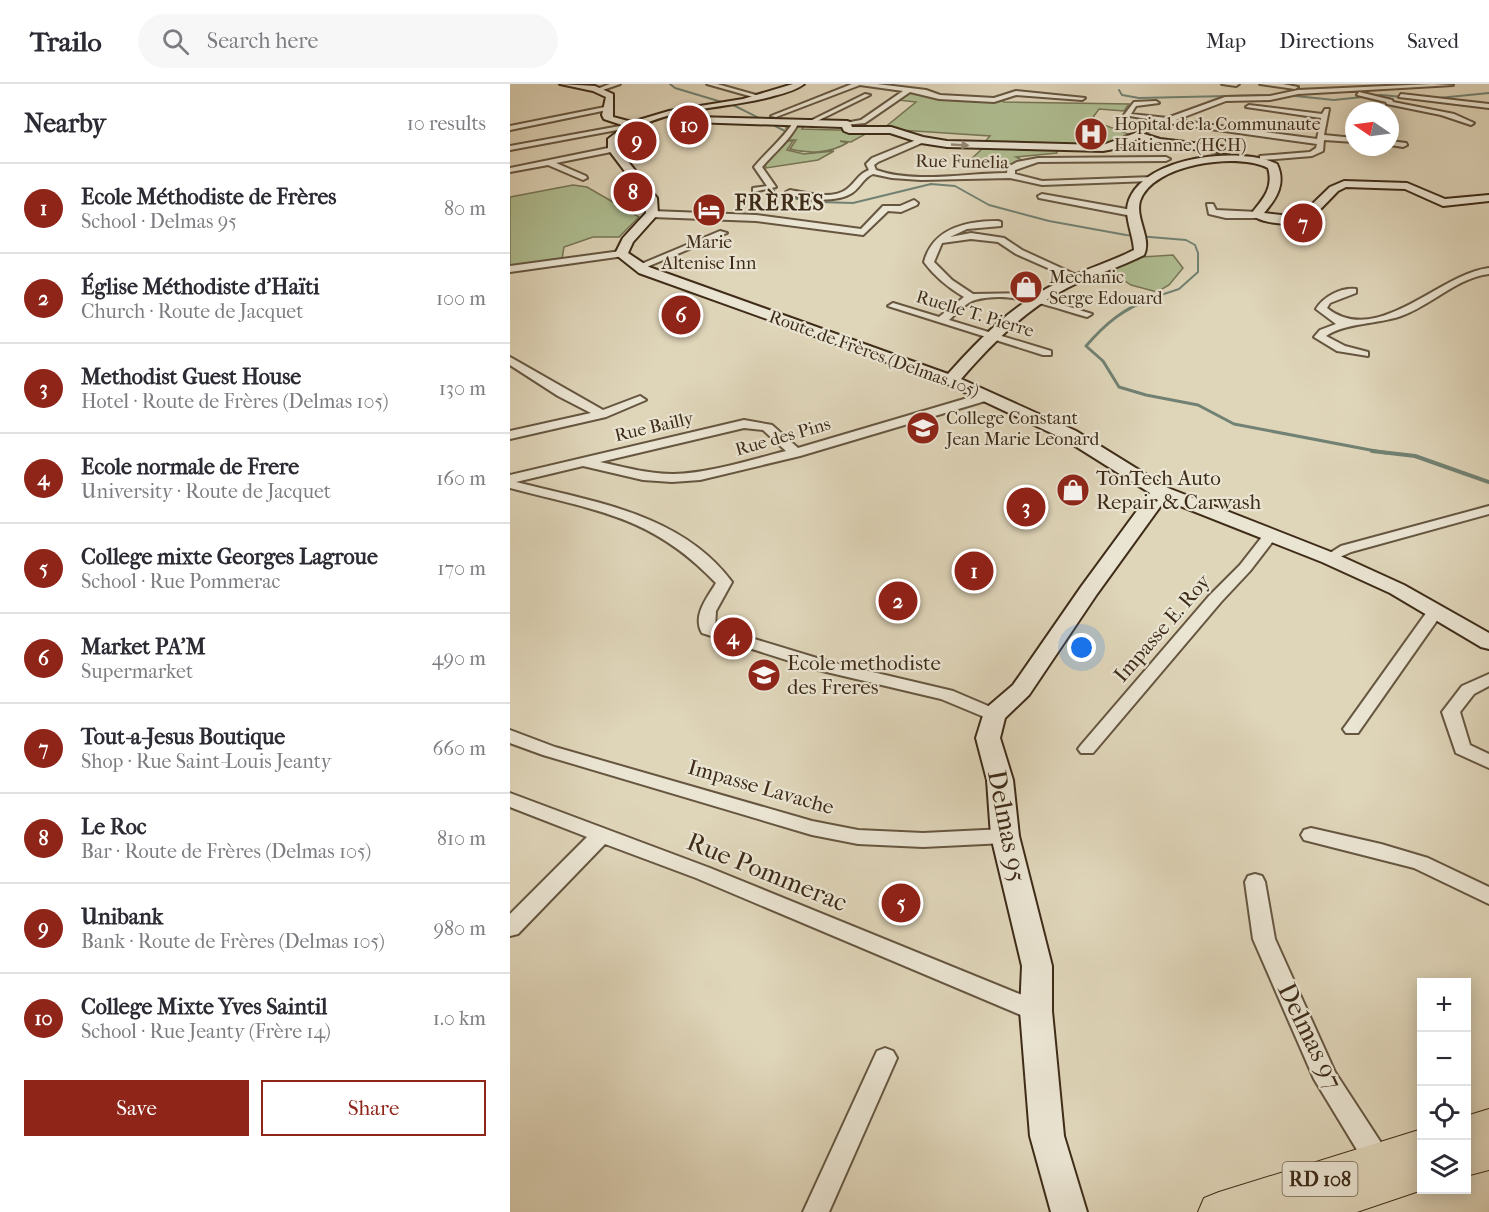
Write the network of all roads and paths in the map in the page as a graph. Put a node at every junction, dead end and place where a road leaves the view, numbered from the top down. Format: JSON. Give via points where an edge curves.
{"nodes":[{"id":1,"x":564,"y":84,"type":"edge"},
{"id":2,"x":617,"y":84,"type":"edge"},
{"id":3,"x":710,"y":84,"type":"edge"},
{"id":4,"x":740,"y":84,"type":"edge"},
{"id":5,"x":800,"y":84,"type":"edge"},
{"id":6,"x":858,"y":84,"type":"edge"},
{"id":7,"x":862,"y":84,"type":"edge"},
{"id":8,"x":1225,"y":84,"type":"edge"},
{"id":9,"x":1236,"y":84,"type":"edge"},
{"id":10,"x":1263,"y":84,"type":"edge"},
{"id":11,"x":585,"y":85,"type":"edge"},
{"id":12,"x":1450,"y":85,"type":"edge"},
{"id":13,"x":1036,"y":87,"type":"dead end"},
{"id":14,"x":1297,"y":88,"type":"edge"},
{"id":15,"x":1339,"y":89,"type":"junction"},
{"id":16,"x":597,"y":90,"type":"junction"},
{"id":17,"x":909,"y":90,"type":"junction"},
{"id":18,"x":840,"y":91,"type":"junction"},
{"id":19,"x":780,"y":92,"type":"junction"},
{"id":20,"x":1023,"y":93,"type":"junction"},
{"id":21,"x":1360,"y":94,"type":"junction"},
{"id":22,"x":867,"y":95,"type":"junction"},
{"id":23,"x":877,"y":96,"type":"dead end"},
{"id":24,"x":760,"y":98,"type":"junction"},
{"id":25,"x":887,"y":98,"type":"dead end"},
{"id":26,"x":1082,"y":98,"type":"dead end"},
{"id":27,"x":897,"y":99,"type":"junction"},
{"id":28,"x":1156,"y":103,"type":"dead end"},
{"id":29,"x":1213,"y":103,"type":"junction"},
{"id":30,"x":1489,"y":106,"type":"edge"},
{"id":31,"x":610,"y":108,"type":"junction"},
{"id":32,"x":652,"y":119,"type":"junction"},
{"id":33,"x":773,"y":119,"type":"junction"},
{"id":34,"x":1165,"y":121,"type":"junction"},
{"id":35,"x":795,"y":122,"type":"junction"},
{"id":36,"x":811,"y":122,"type":"junction"},
{"id":37,"x":1471,"y":123,"type":"dead end"},
{"id":38,"x":847,"y":124,"type":"junction"},
{"id":39,"x":632,"y":125,"type":"junction"},
{"id":40,"x":510,"y":128,"type":"edge"},
{"id":41,"x":1138,"y":135,"type":"junction"},
{"id":42,"x":1320,"y":139,"type":"junction"},
{"id":43,"x":921,"y":140,"type":"junction"},
{"id":44,"x":1345,"y":140,"type":"edge"},
{"id":45,"x":1399,"y":144,"type":"edge"},
{"id":46,"x":1403,"y":145,"type":"dead end"},
{"id":47,"x":510,"y":148,"type":"edge"},
{"id":48,"x":613,"y":149,"type":"junction"},
{"id":49,"x":1166,"y":159,"type":"dead end"},
{"id":50,"x":1262,"y":159,"type":"junction"},
{"id":51,"x":548,"y":162,"type":"junction"},
{"id":52,"x":510,"y":170,"type":"edge"},
{"id":53,"x":873,"y":171,"type":"junction"},
{"id":54,"x":1011,"y":176,"type":"junction"},
{"id":55,"x":583,"y":178,"type":"dead end"},
{"id":56,"x":1150,"y":179,"type":"junction"},
{"id":57,"x":756,"y":190,"type":"dead end"},
{"id":58,"x":790,"y":192,"type":"dead end"},
{"id":59,"x":1042,"y":196,"type":"dead end"},
{"id":60,"x":1489,"y":198,"type":"edge"},
{"id":61,"x":914,"y":203,"type":"dead end"},
{"id":62,"x":1210,"y":206,"type":"dead end"},
{"id":63,"x":1132,"y":213,"type":"junction"},
{"id":64,"x":652,"y":214,"type":"junction"},
{"id":65,"x":1258,"y":215,"type":"junction"},
{"id":66,"x":998,"y":224,"type":"dead end"},
{"id":67,"x":723,"y":233,"type":"dead end"},
{"id":68,"x":939,"y":241,"type":"junction"},
{"id":69,"x":621,"y":254,"type":"junction"},
{"id":70,"x":639,"y":267,"type":"junction"},
{"id":71,"x":510,"y":269,"type":"edge"},
{"id":72,"x":1489,"y":271,"type":"edge"},
{"id":73,"x":1078,"y":278,"type":"junction"},
{"id":74,"x":1352,"y":291,"type":"dead end"},
{"id":75,"x":971,"y":297,"type":"junction"},
{"id":76,"x":1037,"y":300,"type":"junction"},
{"id":77,"x":893,"y":306,"type":"dead end"},
{"id":78,"x":1087,"y":314,"type":"dead end"},
{"id":79,"x":942,"y":320,"type":"junction"},
{"id":80,"x":1347,"y":323,"type":"junction"},
{"id":81,"x":992,"y":335,"type":"junction"},
{"id":82,"x":1047,"y":353,"type":"dead end"},
{"id":83,"x":1364,"y":354,"type":"dead end"},
{"id":84,"x":510,"y":360,"type":"edge"},
{"id":85,"x":951,"y":380,"type":"junction"},
{"id":86,"x":988,"y":396,"type":"junction"},
{"id":87,"x":640,"y":400,"type":"dead end"},
{"id":88,"x":602,"y":414,"type":"junction"},
{"id":89,"x":510,"y":435,"type":"edge"},
{"id":90,"x":795,"y":453,"type":"junction"},
{"id":91,"x":584,"y":462,"type":"junction"},
{"id":92,"x":510,"y":478,"type":"edge"},
{"id":93,"x":510,"y":484,"type":"edge"},
{"id":94,"x":1161,"y":492,"type":"junction"},
{"id":95,"x":1489,"y":510,"type":"edge"},
{"id":96,"x":1270,"y":536,"type":"junction"},
{"id":97,"x":1329,"y":558,"type":"junction"},
{"id":98,"x":1435,"y":612,"type":"junction"},
{"id":99,"x":1489,"y":642,"type":"edge"},
{"id":100,"x":1489,"y":679,"type":"edge"},
{"id":101,"x":994,"y":715,"type":"junction"},
{"id":102,"x":1352,"y":729,"type":"dead end"},
{"id":103,"x":510,"y":736,"type":"edge"},
{"id":104,"x":1087,"y":749,"type":"dead end"},
{"id":105,"x":1489,"y":762,"type":"edge"},
{"id":106,"x":510,"y":800,"type":"edge"},
{"id":107,"x":601,"y":835,"type":"junction"},
{"id":108,"x":1311,"y":835,"type":"dead end"},
{"id":109,"x":1005,"y":836,"type":"junction"},
{"id":110,"x":1255,"y":882,"type":"dead end"},
{"id":111,"x":1489,"y":896,"type":"edge"},
{"id":112,"x":510,"y":928,"type":"edge"},
{"id":113,"x":1036,"y":1011,"type":"junction"},
{"id":114,"x":885,"y":1058,"type":"dead end"},
{"id":115,"x":1489,"y":1127,"type":"edge"},
{"id":116,"x":1471,"y":1133,"type":"edge"},
{"id":117,"x":1489,"y":1151,"type":"edge"},
{"id":118,"x":1417,"y":1152,"type":"edge"},
{"id":119,"x":1471,"y":1156,"type":"edge"},
{"id":120,"x":1397,"y":1170,"type":"edge"},
{"id":121,"x":1341,"y":1206,"type":"edge"},
{"id":122,"x":816,"y":1212,"type":"edge"},
{"id":123,"x":1069,"y":1212,"type":"edge"},
{"id":124,"x":1219,"y":1212,"type":"edge"},
{"id":125,"x":1298,"y":1212,"type":"edge"}],
"edges":[{"from":1,"to":11,"type":"street"},
{"from":2,"to":16,"type":"street"},
{"from":3,"to":24,"type":"street"},
{"from":4,"to":19,"type":"street"},
{"from":5,"to":19,"type":"street"},
{"from":6,"to":18,"type":"street"},
{"from":7,"to":17,"type":"street"},
{"from":8,"to":9,"type":"street"},
{"from":10,"to":14,"type":"street"},
{"from":11,"to":16,"type":"street"},
{"from":12,"to":15,"type":"street"},
{"from":13,"to":20,"type":"street"},
{"from":14,"to":15,"type":"street"},
{"from":14,"to":29,"type":"street","via":[[1270,98]]},
{"from":15,"to":21,"type":"street"},
{"from":16,"to":31,"type":"street","via":[[610,96]]},
{"from":17,"to":20,"type":"street","via":[[939,97],[994,100]]},
{"from":17,"to":27,"type":"street"},
{"from":18,"to":22,"type":"street"},
{"from":18,"to":33,"type":"street"},
{"from":19,"to":24,"type":"street"},
{"from":20,"to":26,"type":"street"},
{"from":21,"to":30,"type":"street"},
{"from":21,"to":37,"type":"street"},
{"from":22,"to":23,"type":"street"},
{"from":22,"to":36,"type":"street"},
{"from":24,"to":32,"type":"street"},
{"from":25,"to":27,"type":"street"},
{"from":27,"to":38,"type":"street","via":[[863,122]]},
{"from":28,"to":34,"type":"street","via":[[1134,104],[1127,115]]},
{"from":29,"to":34,"type":"street"},
{"from":29,"to":42,"type":"street","via":[[1326,113]]},
{"from":31,"to":39,"type":"street","via":[[609,119]]},
{"from":31,"to":40,"type":"street"},
{"from":32,"to":33,"type":"street"},
{"from":32,"to":39,"type":"street"},
{"from":33,"to":35,"type":"street"},
{"from":34,"to":41,"type":"street"},
{"from":34,"to":42,"type":"street","via":[[1283,138]]},
{"from":35,"to":36,"type":"street"},
{"from":35,"to":57,"type":"street","via":[[790,134],[758,166],[772,187]]},
{"from":36,"to":38,"type":"street"},
{"from":38,"to":43,"type":"street","via":[[847,130],[891,130]]},
{"from":39,"to":47,"type":"street"},
{"from":39,"to":48,"type":"street","via":[[612,141]]},
{"from":43,"to":41,"type":"street","one_way":true,"via":[[984,146],[1094,148],[1115,146]]},
{"from":41,"to":50,"type":"street","via":[[1159,142],[1261,155]]},
{"from":42,"to":44,"type":"street"},
{"from":42,"to":50,"type":"street","via":[[1320,149],[1312,154]]},
{"from":43,"to":53,"type":"street","name":"Rue Funelia","via":[[874,160],[870,164]]},
{"from":45,"to":46,"type":"street"},
{"from":48,"to":51,"type":"street"},
{"from":48,"to":64,"type":"street","via":[[651,198]]},
{"from":49,"to":54,"type":"street","via":[[1038,160],[1011,169]]},
{"from":50,"to":56,"type":"street","via":[[1219,159]]},
{"from":50,"to":65,"type":"street","via":[[1273,166],[1276,188]]},
{"from":51,"to":52,"type":"street"},
{"from":51,"to":55,"type":"street"},
{"from":53,"to":54,"type":"street","name":"Rue Funelia","via":[[926,177]]},
{"from":53,"to":58,"type":"street","via":[[841,195]]},
{"from":54,"to":56,"type":"street","name":"Rue Funelia","via":[[1042,183]]},
{"from":56,"to":63,"type":"street","via":[[1136,196]]},
{"from":59,"to":63,"type":"street"},
{"from":60,"to":65,"type":"street","via":[[1443,203],[1407,186],[1351,183],[1334,189],[1305,219],[1297,222]]},
{"from":61,"to":64,"type":"street","via":[[901,209],[886,208],[863,232],[756,219]]},
{"from":62,"to":65,"type":"street","via":[[1212,212],[1226,215]]},
{"from":63,"to":73,"type":"street","via":[[1140,252]]},
{"from":64,"to":69,"type":"street","via":[[627,241]]},
{"from":66,"to":68,"type":"street","via":[[970,225]]},
{"from":67,"to":70,"type":"street"},
{"from":68,"to":73,"type":"street","via":[[971,236],[1001,240]]},
{"from":68,"to":75,"type":"street","via":[[929,262],[949,284]]},
{"from":69,"to":70,"type":"street","name":"Route de Frères (Delmas 105)"},
{"from":69,"to":71,"type":"street"},
{"from":70,"to":85,"type":"street","name":"Route de Frères (Delmas 105)"},
{"from":72,"to":80,"type":"street","via":[[1464,276],[1409,310]]},
{"from":73,"to":76,"type":"street"},
{"from":74,"to":80,"type":"street","via":[[1320,307]]},
{"from":75,"to":76,"type":"street","via":[[1018,295]]},
{"from":75,"to":79,"type":"street"},
{"from":76,"to":78,"type":"street"},
{"from":76,"to":81,"type":"street"},
{"from":77,"to":79,"type":"street","name":"Ruelle T. Pierre"},
{"from":79,"to":81,"type":"street","name":"Ruelle T. Pierre"},
{"from":80,"to":83,"type":"street","via":[[1319,337],[1341,349]]},
{"from":81,"to":82,"type":"street","name":"Ruelle T. Pierre"},
{"from":81,"to":85,"type":"street"},
{"from":84,"to":88,"type":"street"},
{"from":85,"to":86,"type":"street","name":"Route de Frères (Delmas 105)"},
{"from":86,"to":90,"type":"street","name":"Rue des Pins"},
{"from":86,"to":94,"type":"street","name":"Route de Frères (Delmas 105)","via":[[1070,435]]},
{"from":87,"to":88,"type":"street"},
{"from":88,"to":89,"type":"street"},
{"from":90,"to":91,"type":"street","name":"Rue des Pins","via":[[730,470],[672,478],[643,476]]},
{"from":90,"to":91,"type":"street","name":"Rue Bailly","via":[[761,423]]},
{"from":91,"to":92,"type":"street","name":"Rue Bailly"},
{"from":93,"to":101,"type":"street","via":[[632,516],[706,562],[724,582],[707,613],[708,630],[862,676],[942,693],[974,703]]},
{"from":94,"to":96,"type":"street","name":"Route de Frères (Delmas 105)"},
{"from":94,"to":101,"type":"street","via":[[1021,690]]},
{"from":95,"to":97,"type":"street","via":[[1346,549]]},
{"from":96,"to":97,"type":"street","name":"Route de Frères (Delmas 105)"},
{"from":96,"to":104,"type":"street","name":"Impasse E. Roy"},
{"from":97,"to":98,"type":"street","name":"Route de Frères (Delmas 105)"},
{"from":98,"to":99,"type":"street","name":"Route de Frères (Delmas 105)"},
{"from":98,"to":102,"type":"street"},
{"from":100,"to":105,"type":"street","via":[[1468,690],[1451,712],[1462,749]]},
{"from":101,"to":109,"type":"street","name":"Delmas 95","via":[[988,738],[1001,792]]},
{"from":103,"to":109,"type":"street","name":"Impasse Lavache","via":[[812,828],[858,837],[923,840]]},
{"from":106,"to":107,"type":"street","name":"Rue Pommerac"},
{"from":107,"to":112,"type":"street"},
{"from":107,"to":113,"type":"street","name":"Rue Pommerac","via":[[703,873]]},
{"from":108,"to":111,"type":"street","via":[[1420,863]]},
{"from":109,"to":113,"type":"street","name":"Delmas 95","via":[[1037,966]]},
{"from":110,"to":120,"type":"street","name":"Delmas 97","via":[[1264,939],[1326,1078]]},
{"from":113,"to":123,"type":"street","name":"Delmas 95","via":[[1047,1136]]},
{"from":114,"to":122,"type":"street"},
{"from":115,"to":116,"type":"main road"},
{"from":117,"to":119,"type":"main road"},
{"from":118,"to":120,"type":"main road","number":"RD 108"},
{"from":120,"to":121,"type":"main road","number":"RD 108"},
{"from":120,"to":124,"type":"main road","number":"RD 108"},
{"from":121,"to":125,"type":"main road","number":"RD 108"}]}
